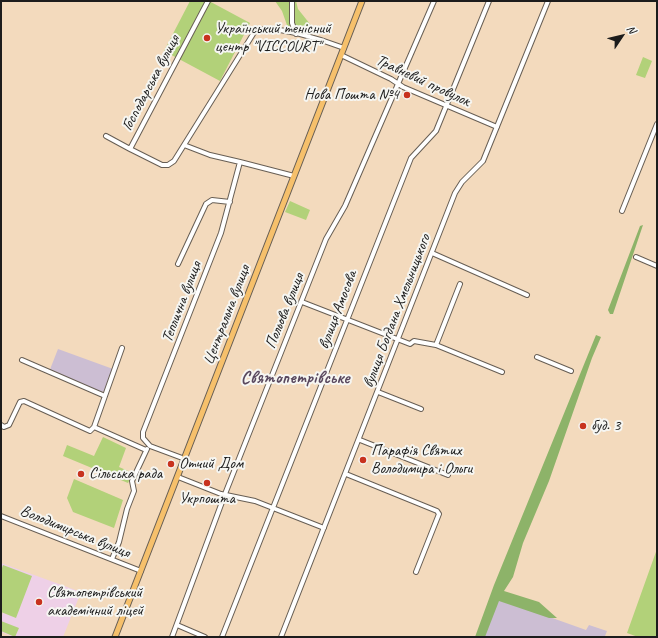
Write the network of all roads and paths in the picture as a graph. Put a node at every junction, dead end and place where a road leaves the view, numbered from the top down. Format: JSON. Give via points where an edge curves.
{"nodes":[{"id":1,"x":208,"y":1,"type":"edge"},
{"id":2,"x":292,"y":1,"type":"edge"},
{"id":3,"x":362,"y":1,"type":"edge"},
{"id":4,"x":434,"y":1,"type":"edge"},
{"id":5,"x":489,"y":1,"type":"edge"},
{"id":6,"x":548,"y":1,"type":"edge"},
{"id":7,"x":296,"y":34,"type":"junction"},
{"id":8,"x":344,"y":48,"type":"junction"},
{"id":9,"x":341,"y":55,"type":"junction"},
{"id":10,"x":397,"y":83,"type":"junction"},
{"id":11,"x":446,"y":106,"type":"junction"},
{"id":12,"x":657,"y":124,"type":"edge"},
{"id":13,"x":496,"y":127,"type":"junction"},
{"id":14,"x":106,"y":136,"type":"dead end"},
{"id":15,"x":184,"y":145,"type":"junction"},
{"id":16,"x":130,"y":149,"type":"junction"},
{"id":17,"x":240,"y":162,"type":"junction"},
{"id":18,"x":294,"y":176,"type":"junction"},
{"id":19,"x":230,"y":202,"type":"junction"},
{"id":20,"x":622,"y":211,"type":"dead end"},
{"id":21,"x":432,"y":253,"type":"junction"},
{"id":22,"x":636,"y":257,"type":"dead end"},
{"id":23,"x":178,"y":264,"type":"dead end"},
{"id":24,"x":657,"y":266,"type":"edge"},
{"id":25,"x":460,"y":284,"type":"dead end"},
{"id":26,"x":527,"y":295,"type":"dead end"},
{"id":27,"x":302,"y":302,"type":"junction"},
{"id":28,"x":347,"y":319,"type":"junction"},
{"id":29,"x":398,"y":339,"type":"junction"},
{"id":30,"x":436,"y":345,"type":"junction"},
{"id":31,"x":122,"y":348,"type":"dead end"},
{"id":32,"x":537,"y":357,"type":"dead end"},
{"id":33,"x":22,"y":360,"type":"dead end"},
{"id":34,"x":571,"y":371,"type":"dead end"},
{"id":35,"x":502,"y":372,"type":"dead end"},
{"id":36,"x":378,"y":392,"type":"junction"},
{"id":37,"x":105,"y":396,"type":"junction"},
{"id":38,"x":421,"y":409,"type":"dead end"},
{"id":39,"x":1,"y":425,"type":"edge"},
{"id":40,"x":94,"y":427,"type":"junction"},
{"id":41,"x":360,"y":440,"type":"junction"},
{"id":42,"x":150,"y":446,"type":"junction"},
{"id":43,"x":146,"y":450,"type":"junction"},
{"id":44,"x":185,"y":458,"type":"junction"},
{"id":45,"x":346,"y":474,"type":"junction"},
{"id":46,"x":448,"y":476,"type":"dead end"},
{"id":47,"x":178,"y":477,"type":"junction"},
{"id":48,"x":225,"y":494,"type":"junction"},
{"id":49,"x":273,"y":508,"type":"junction"},
{"id":50,"x":1,"y":516,"type":"edge"},
{"id":51,"x":324,"y":528,"type":"junction"},
{"id":52,"x":112,"y":559,"type":"junction"},
{"id":53,"x":141,"y":571,"type":"junction"},
{"id":54,"x":416,"y":572,"type":"dead end"},
{"id":55,"x":177,"y":626,"type":"junction"},
{"id":56,"x":115,"y":637,"type":"edge"},
{"id":57,"x":172,"y":637,"type":"edge"},
{"id":58,"x":205,"y":637,"type":"edge"},
{"id":59,"x":222,"y":637,"type":"edge"},
{"id":60,"x":281,"y":637,"type":"edge"}],
"edges":[{"from":1,"to":16,"type":"street","name":"Господарська вулиця"},
{"from":2,"to":7,"type":"street","via":[[292,23]]},
{"from":3,"to":8,"type":"main road","name":"Центральна вулиця"},
{"from":4,"to":10,"type":"street","name":"Польова вулиця"},
{"from":5,"to":11,"type":"street","name":"вулиця Амосова"},
{"from":6,"to":13,"type":"street","name":"вулиця Богдана Хмельницького"},
{"from":7,"to":8,"type":"street","name":"Господарська вулиця"},
{"from":7,"to":15,"type":"street","name":"Господарська вулиця","via":[[264,27],[255,30]]},
{"from":8,"to":9,"type":"main road","name":"Центральна вулиця"},
{"from":9,"to":10,"type":"street","name":"Травневий провулок"},
{"from":9,"to":18,"type":"main road","name":"Центральна вулиця"},
{"from":10,"to":11,"type":"street","name":"Травневий провулок"},
{"from":10,"to":27,"type":"street","name":"Польова вулиця","via":[[345,206],[326,239]]},
{"from":11,"to":13,"type":"street","name":"Травневий провулок"},
{"from":11,"to":28,"type":"street","name":"вулиця Амосова","via":[[436,131],[411,158]]},
{"from":12,"to":20,"type":"street"},
{"from":13,"to":21,"type":"street","name":"вулиця Богдана Хмельницького","via":[[483,161],[457,189]]},
{"from":14,"to":16,"type":"street"},
{"from":15,"to":16,"type":"street","name":"Господарська вулиця","via":[[174,161],[165,166]]},
{"from":15,"to":17,"type":"street","via":[[210,155]]},
{"from":17,"to":18,"type":"street"},
{"from":17,"to":19,"type":"street","name":"Теплична вулиця"},
{"from":18,"to":44,"type":"main road","name":"Центральна вулиця"},
{"from":19,"to":23,"type":"street","via":[[212,200],[206,204]]},
{"from":19,"to":42,"type":"street","name":"Теплична вулиця","via":[[200,289],[143,432],[143,438]]},
{"from":21,"to":26,"type":"street"},
{"from":21,"to":29,"type":"street","name":"вулиця Богдана Хмельницького"},
{"from":22,"to":24,"type":"street"},
{"from":25,"to":30,"type":"street"},
{"from":27,"to":28,"type":"street"},
{"from":27,"to":48,"type":"street","name":"Польова вулиця"},
{"from":28,"to":29,"type":"street"},
{"from":28,"to":49,"type":"street","name":"вулиця Амосова"},
{"from":29,"to":30,"type":"street","via":[[410,344],[414,341]]},
{"from":29,"to":36,"type":"street","name":"вулиця Богдана Хмельницького"},
{"from":30,"to":35,"type":"street"},
{"from":31,"to":37,"type":"street"},
{"from":32,"to":34,"type":"street"},
{"from":33,"to":37,"type":"street"},
{"from":36,"to":38,"type":"street"},
{"from":36,"to":41,"type":"street","name":"вулиця Богдана Хмельницького"},
{"from":37,"to":40,"type":"street"},
{"from":39,"to":40,"type":"street","via":[[9,425],[20,402],[24,400],[90,431]]},
{"from":40,"to":43,"type":"street"},
{"from":41,"to":45,"type":"street","name":"вулиця Богдана Хмельницького"},
{"from":41,"to":46,"type":"street"},
{"from":42,"to":43,"type":"street"},
{"from":42,"to":44,"type":"street"},
{"from":43,"to":52,"type":"street","via":[[132,481],[134,491]]},
{"from":44,"to":47,"type":"main road","name":"Центральна вулиця"},
{"from":45,"to":51,"type":"street","name":"вулиця Богдана Хмельницького"},
{"from":45,"to":54,"type":"street","via":[[437,511],[439,514]]},
{"from":47,"to":48,"type":"street"},
{"from":47,"to":53,"type":"main road","name":"Центральна вулиця"},
{"from":48,"to":49,"type":"street"},
{"from":48,"to":55,"type":"street","name":"Польова вулиця"},
{"from":49,"to":51,"type":"street"},
{"from":49,"to":59,"type":"street","name":"вулиця Амосова"},
{"from":50,"to":52,"type":"street","name":"Володимирська вулиця"},
{"from":51,"to":60,"type":"street","name":"вулиця Богдана Хмельницького"},
{"from":52,"to":53,"type":"street","name":"Володимирська вулиця"},
{"from":53,"to":56,"type":"main road","name":"Центральна вулиця"},
{"from":55,"to":57,"type":"street","name":"Польова вулиця"},
{"from":55,"to":58,"type":"street"}]}
